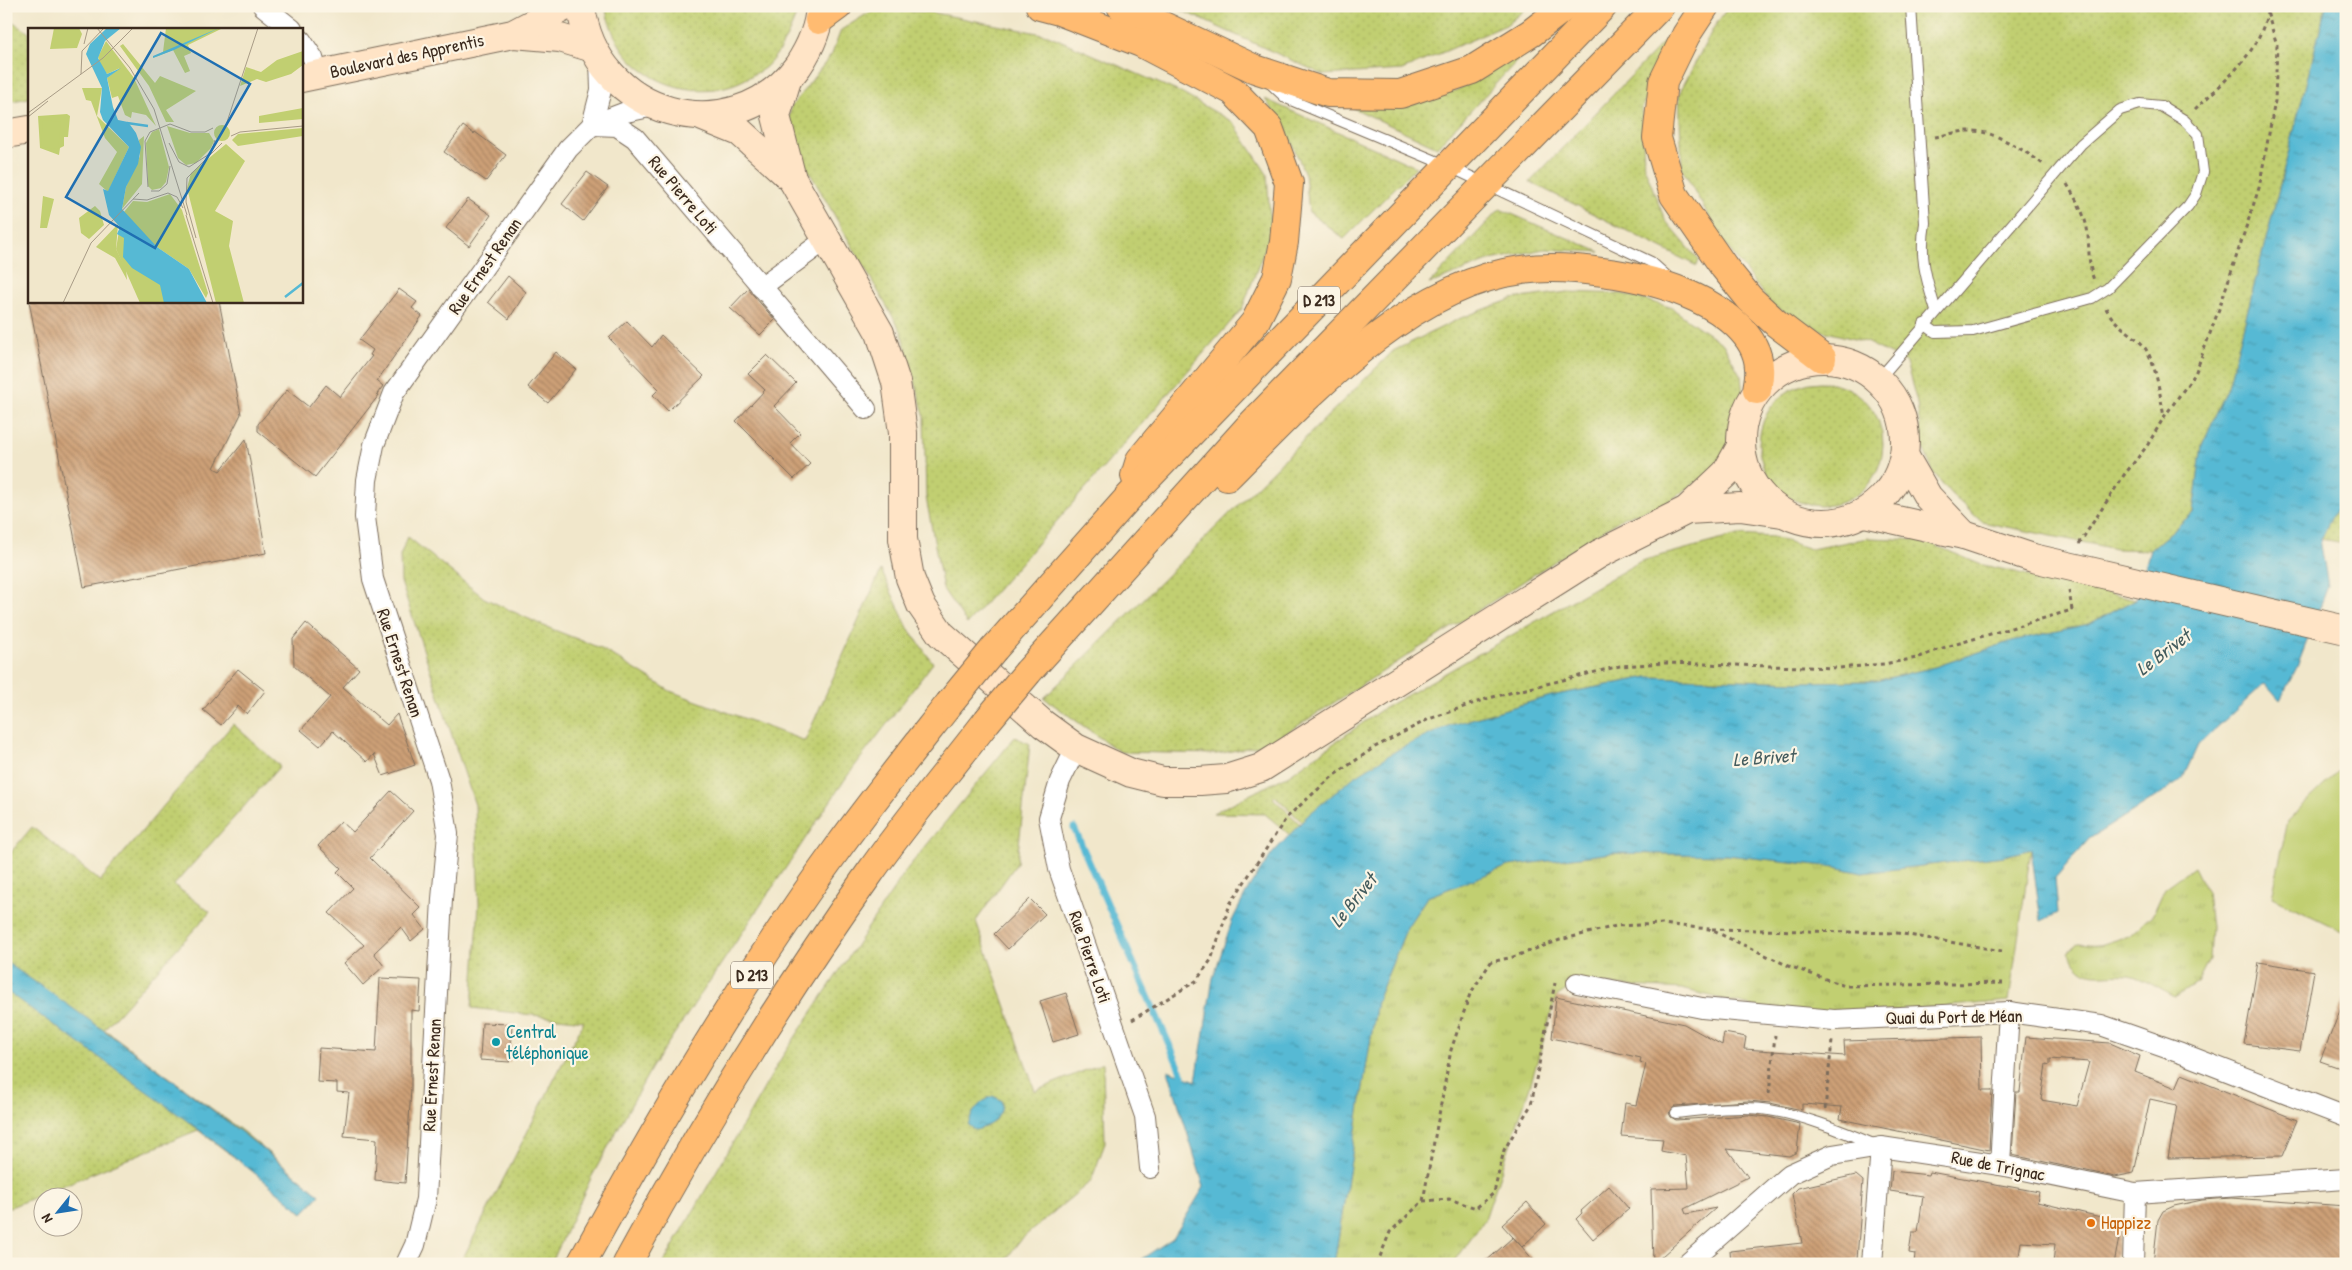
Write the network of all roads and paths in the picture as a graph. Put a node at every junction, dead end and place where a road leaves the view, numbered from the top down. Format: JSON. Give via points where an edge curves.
{"nodes":[{"id":1,"x":263,"y":6,"type":"edge"},
{"id":2,"x":566,"y":6,"type":"edge"},
{"id":3,"x":582,"y":6,"type":"edge"},
{"id":4,"x":1040,"y":6,"type":"edge"},
{"id":5,"x":1121,"y":6,"type":"edge"},
{"id":6,"x":1566,"y":6,"type":"edge"},
{"id":7,"x":1603,"y":6,"type":"edge"},
{"id":8,"x":1660,"y":6,"type":"edge"},
{"id":9,"x":1705,"y":6,"type":"edge"},
{"id":10,"x":1910,"y":6,"type":"edge"},
{"id":11,"x":2268,"y":6,"type":"edge"},
{"id":12,"x":826,"y":11,"type":"edge"},
{"id":13,"x":2267,"y":12,"type":"junction"},
{"id":14,"x":291,"y":28,"type":"edge"},
{"id":15,"x":513,"y":34,"type":"junction"},
{"id":16,"x":302,"y":41,"type":"edge"},
{"id":17,"x":597,"y":54,"type":"junction"},
{"id":18,"x":1255,"y":69,"type":"junction"},
{"id":19,"x":310,"y":77,"type":"edge"},
{"id":20,"x":787,"y":80,"type":"junction"},
{"id":21,"x":654,"y":106,"type":"junction"},
{"id":22,"x":699,"y":116,"type":"junction"},
{"id":23,"x":2184,"y":120,"type":"junction"},
{"id":24,"x":592,"y":125,"type":"junction"},
{"id":25,"x":28,"y":130,"type":"edge"},
{"id":26,"x":6,"y":134,"type":"edge"},
{"id":27,"x":1920,"y":139,"type":"junction"},
{"id":28,"x":1448,"y":166,"type":"junction"},
{"id":29,"x":2055,"y":173,"type":"junction"},
{"id":30,"x":792,"y":179,"type":"junction"},
{"id":31,"x":1486,"y":185,"type":"junction"},
{"id":32,"x":828,"y":238,"type":"junction"},
{"id":33,"x":761,"y":287,"type":"junction"},
{"id":34,"x":1686,"y":293,"type":"junction"},
{"id":35,"x":2099,"y":294,"type":"junction"},
{"id":36,"x":1936,"y":311,"type":"junction"},
{"id":37,"x":1924,"y":324,"type":"junction"},
{"id":38,"x":1822,"y":358,"type":"junction"},
{"id":39,"x":1879,"y":379,"type":"junction"},
{"id":40,"x":1757,"y":390,"type":"junction"},
{"id":41,"x":866,"y":409,"type":"dead end"},
{"id":42,"x":2164,"y":417,"type":"junction"},
{"id":43,"x":1740,"y":448,"type":"junction"},
{"id":44,"x":1905,"y":457,"type":"junction"},
{"id":45,"x":1129,"y":497,"type":"junction"},
{"id":46,"x":1687,"y":510,"type":"junction"},
{"id":47,"x":1865,"y":513,"type":"junction"},
{"id":48,"x":1784,"y":514,"type":"junction"},
{"id":49,"x":1157,"y":526,"type":"junction"},
{"id":50,"x":1964,"y":535,"type":"junction"},
{"id":51,"x":2071,"y":567,"type":"junction"},
{"id":52,"x":2072,"y":610,"type":"dead end"},
{"id":53,"x":2346,"y":630,"type":"edge"},
{"id":54,"x":1076,"y":748,"type":"junction"},
{"id":55,"x":1709,"y":929,"type":"junction"},
{"id":56,"x":2002,"y":951,"type":"dead end"},
{"id":57,"x":1577,"y":983,"type":"joint"},
{"id":58,"x":2003,"y":983,"type":"dead end"},
{"id":59,"x":2009,"y":1012,"type":"junction"},
{"id":60,"x":1146,"y":1013,"type":"dead end"},
{"id":61,"x":1777,"y":1015,"type":"junction"},
{"id":62,"x":1834,"y":1020,"type":"junction"},
{"id":63,"x":1768,"y":1109,"type":"junction"},
{"id":64,"x":1676,"y":1113,"type":"dead end"},
{"id":65,"x":2346,"y":1117,"type":"edge"},
{"id":66,"x":1824,"y":1124,"type":"junction"},
{"id":67,"x":1882,"y":1147,"type":"junction"},
{"id":68,"x":2000,"y":1165,"type":"junction"},
{"id":69,"x":1150,"y":1168,"type":"dead end"},
{"id":70,"x":2346,"y":1179,"type":"edge"},
{"id":71,"x":2135,"y":1193,"type":"junction"},
{"id":72,"x":1423,"y":1201,"type":"junction"},
{"id":73,"x":406,"y":1264,"type":"edge"},
{"id":74,"x":581,"y":1264,"type":"edge"},
{"id":75,"x":628,"y":1264,"type":"edge"},
{"id":76,"x":1377,"y":1264,"type":"edge"},
{"id":77,"x":1687,"y":1264,"type":"edge"},
{"id":78,"x":1872,"y":1264,"type":"edge"},
{"id":79,"x":2133,"y":1264,"type":"edge"}],
"edges":[{"from":1,"to":14,"type":"street"},
{"from":2,"to":15,"type":"main road","name":"Boulevard des Apprentis"},
{"from":3,"to":17,"type":"main road","via":[[587,32]]},
{"from":4,"to":45,"type":"main road","via":[[1141,43],[1233,91],[1269,128],[1289,183],[1277,278],[1255,322],[1140,460]]},
{"from":5,"to":18,"type":"main road"},
{"from":6,"to":18,"type":"main road","via":[[1531,33],[1472,70],[1400,94],[1328,93]]},
{"from":7,"to":28,"type":"main road","number":"D 213"},
{"from":8,"to":31,"type":"main road","number":"D 213"},
{"from":9,"to":38,"type":"main road","via":[[1662,82],[1657,138],[1674,195],[1750,299]]},
{"from":10,"to":27,"type":"lane"},
{"from":11,"to":13,"type":"path"},
{"from":12,"to":20,"type":"main road","via":[[807,52]]},
{"from":13,"to":23,"type":"path","via":[[2256,42],[2228,78]]},
{"from":13,"to":42,"type":"path","via":[[2277,45],[2276,83],[2260,188],[2195,374]]},
{"from":15,"to":17,"type":"main road","name":"Boulevard des Apprentis","via":[[560,38]]},
{"from":15,"to":19,"type":"main road","name":"Boulevard des Apprentis"},
{"from":16,"to":19,"type":"street","via":[[314,58]]},
{"from":17,"to":21,"type":"main road","via":[[615,79]]},
{"from":17,"to":24,"type":"street","via":[[601,90]]},
{"from":18,"to":28,"type":"lane","via":[[1286,98]]},
{"from":20,"to":22,"type":"main road","via":[[762,100],[731,112]]},
{"from":20,"to":30,"type":"main road","via":[[776,116]]},
{"from":21,"to":22,"type":"main road"},
{"from":21,"to":24,"type":"street","name":"Rue Ernest Renan"},
{"from":22,"to":30,"type":"main road","via":[[740,132]]},
{"from":23,"to":29,"type":"lane","via":[[2161,106],[2140,104],[2120,110],[2090,135]]},
{"from":23,"to":35,"type":"lane","via":[[2198,134],[2204,172],[2196,194]]},
{"from":24,"to":33,"type":"street","name":"Rue Pierre Loti","via":[[617,126],[635,138]]},
{"from":24,"to":73,"type":"street","name":"Rue Ernest Renan","via":[[568,149],[394,393],[374,445],[367,480],[365,517],[373,579],[439,780],[448,834],[426,1199],[415,1245]]},
{"from":25,"to":26,"type":"main road"},
{"from":27,"to":29,"type":"path","via":[[1971,131],[1990,134],[2029,154]]},
{"from":27,"to":36,"type":"lane","via":[[1925,223],[1921,245]]},
{"from":28,"to":31,"type":"lane"},
{"from":28,"to":45,"type":"main road","number":"D 213"},
{"from":29,"to":35,"type":"path","via":[[2067,184],[2079,204],[2087,228],[2089,268]]},
{"from":29,"to":36,"type":"lane"},
{"from":30,"to":32,"type":"main road"},
{"from":31,"to":34,"type":"lane","via":[[1651,262]]},
{"from":31,"to":49,"type":"main road","number":"D 213","via":[[1247,429]]},
{"from":32,"to":33,"type":"street"},
{"from":32,"to":54,"type":"main road","via":[[880,332],[896,382],[902,433],[903,539],[910,578],[921,605],[942,634],[1043,724]]},
{"from":33,"to":41,"type":"street","name":"Rue Pierre Loti"},
{"from":34,"to":40,"type":"main road","via":[[1712,306],[1750,340],[1759,366]]},
{"from":34,"to":49,"type":"main road","via":[[1622,275],[1549,267],[1494,276],[1453,292],[1414,311],[1380,335],[1289,415],[1196,508]]},
{"from":35,"to":37,"type":"lane","via":[[1973,331],[1935,332]]},
{"from":35,"to":42,"type":"path","via":[[2111,320],[2142,344],[2156,374]]},
{"from":36,"to":37,"type":"lane"},
{"from":37,"to":39,"type":"lane"},
{"from":38,"to":39,"type":"main road","via":[[1862,367]]},
{"from":38,"to":40,"type":"main road","via":[[1797,362],[1775,373]]},
{"from":39,"to":44,"type":"main road","via":[[1896,401],[1905,428]]},
{"from":40,"to":43,"type":"main road","via":[[1741,427]]},
{"from":42,"to":51,"type":"path","via":[[2147,446],[2124,474]]},
{"from":43,"to":46,"type":"main road","via":[[1726,472]]},
{"from":43,"to":48,"type":"main road","via":[[1747,474],[1762,497]]},
{"from":44,"to":47,"type":"main road","via":[[1897,479],[1883,498]]},
{"from":44,"to":50,"type":"main road","via":[[1928,497]]},
{"from":45,"to":74,"type":"main road","number":"D 213","bridge":true,"via":[[948,704],[840,845],[687,1075]]},
{"from":46,"to":48,"type":"main road","via":[[1740,507]]},
{"from":46,"to":54,"type":"main road","via":[[1598,554],[1261,768],[1226,779],[1163,781],[1131,773]]},
{"from":47,"to":48,"type":"main road","via":[[1845,521],[1824,524]]},
{"from":47,"to":50,"type":"main road"},
{"from":49,"to":75,"type":"main road","number":"D 213","bridge":true,"via":[[1028,672],[870,873],[772,1016],[705,1125]]},
{"from":50,"to":51,"type":"main road","via":[[2008,551]]},
{"from":51,"to":53,"type":"main road"},
{"from":52,"to":60,"type":"path","via":[[1917,658],[1884,664],[1839,668],[1665,663],[1620,666],[1489,698],[1428,719],[1394,735],[1333,776],[1287,817],[1230,904],[1211,960],[1196,981]]},
{"from":54,"to":69,"type":"street","name":"Rue Pierre Loti","via":[[1060,781],[1050,818],[1059,869],[1145,1116]]},
{"from":55,"to":56,"type":"path","via":[[1897,933]]},
{"from":55,"to":58,"type":"path","via":[[1789,966],[1845,986]]},
{"from":55,"to":72,"type":"path","via":[[1662,924],[1616,926],[1491,962],[1470,994],[1451,1050]]},
{"from":57,"to":61,"type":"street","name":"Quai du Port de Méan","via":[[1702,1008]]},
{"from":57,"to":72,"type":"path","via":[[1556,979],[1531,1105],[1504,1150],[1494,1193],[1476,1208],[1449,1199]]},
{"from":59,"to":62,"type":"street","name":"Quai du Port de Méan"},
{"from":59,"to":65,"type":"street","name":"Quai du Port de Méan","via":[[2101,1025]]},
{"from":59,"to":68,"type":"street"},
{"from":61,"to":62,"type":"street","name":"Quai du Port de Méan"},
{"from":61,"to":63,"type":"path"},
{"from":62,"to":66,"type":"path"},
{"from":63,"to":64,"type":"lane"},
{"from":63,"to":66,"type":"lane"},
{"from":66,"to":67,"type":"lane"},
{"from":67,"to":68,"type":"street","name":"Rue de Trignac"},
{"from":67,"to":77,"type":"street","name":"Rue de Trignac","via":[[1832,1155],[1790,1174]]},
{"from":67,"to":78,"type":"street"},
{"from":68,"to":71,"type":"street","name":"Rue de Trignac"},
{"from":70,"to":71,"type":"street","name":"Rue de Trignac"},
{"from":71,"to":79,"type":"street"},
{"from":72,"to":76,"type":"path","via":[[1390,1232]]}]}
